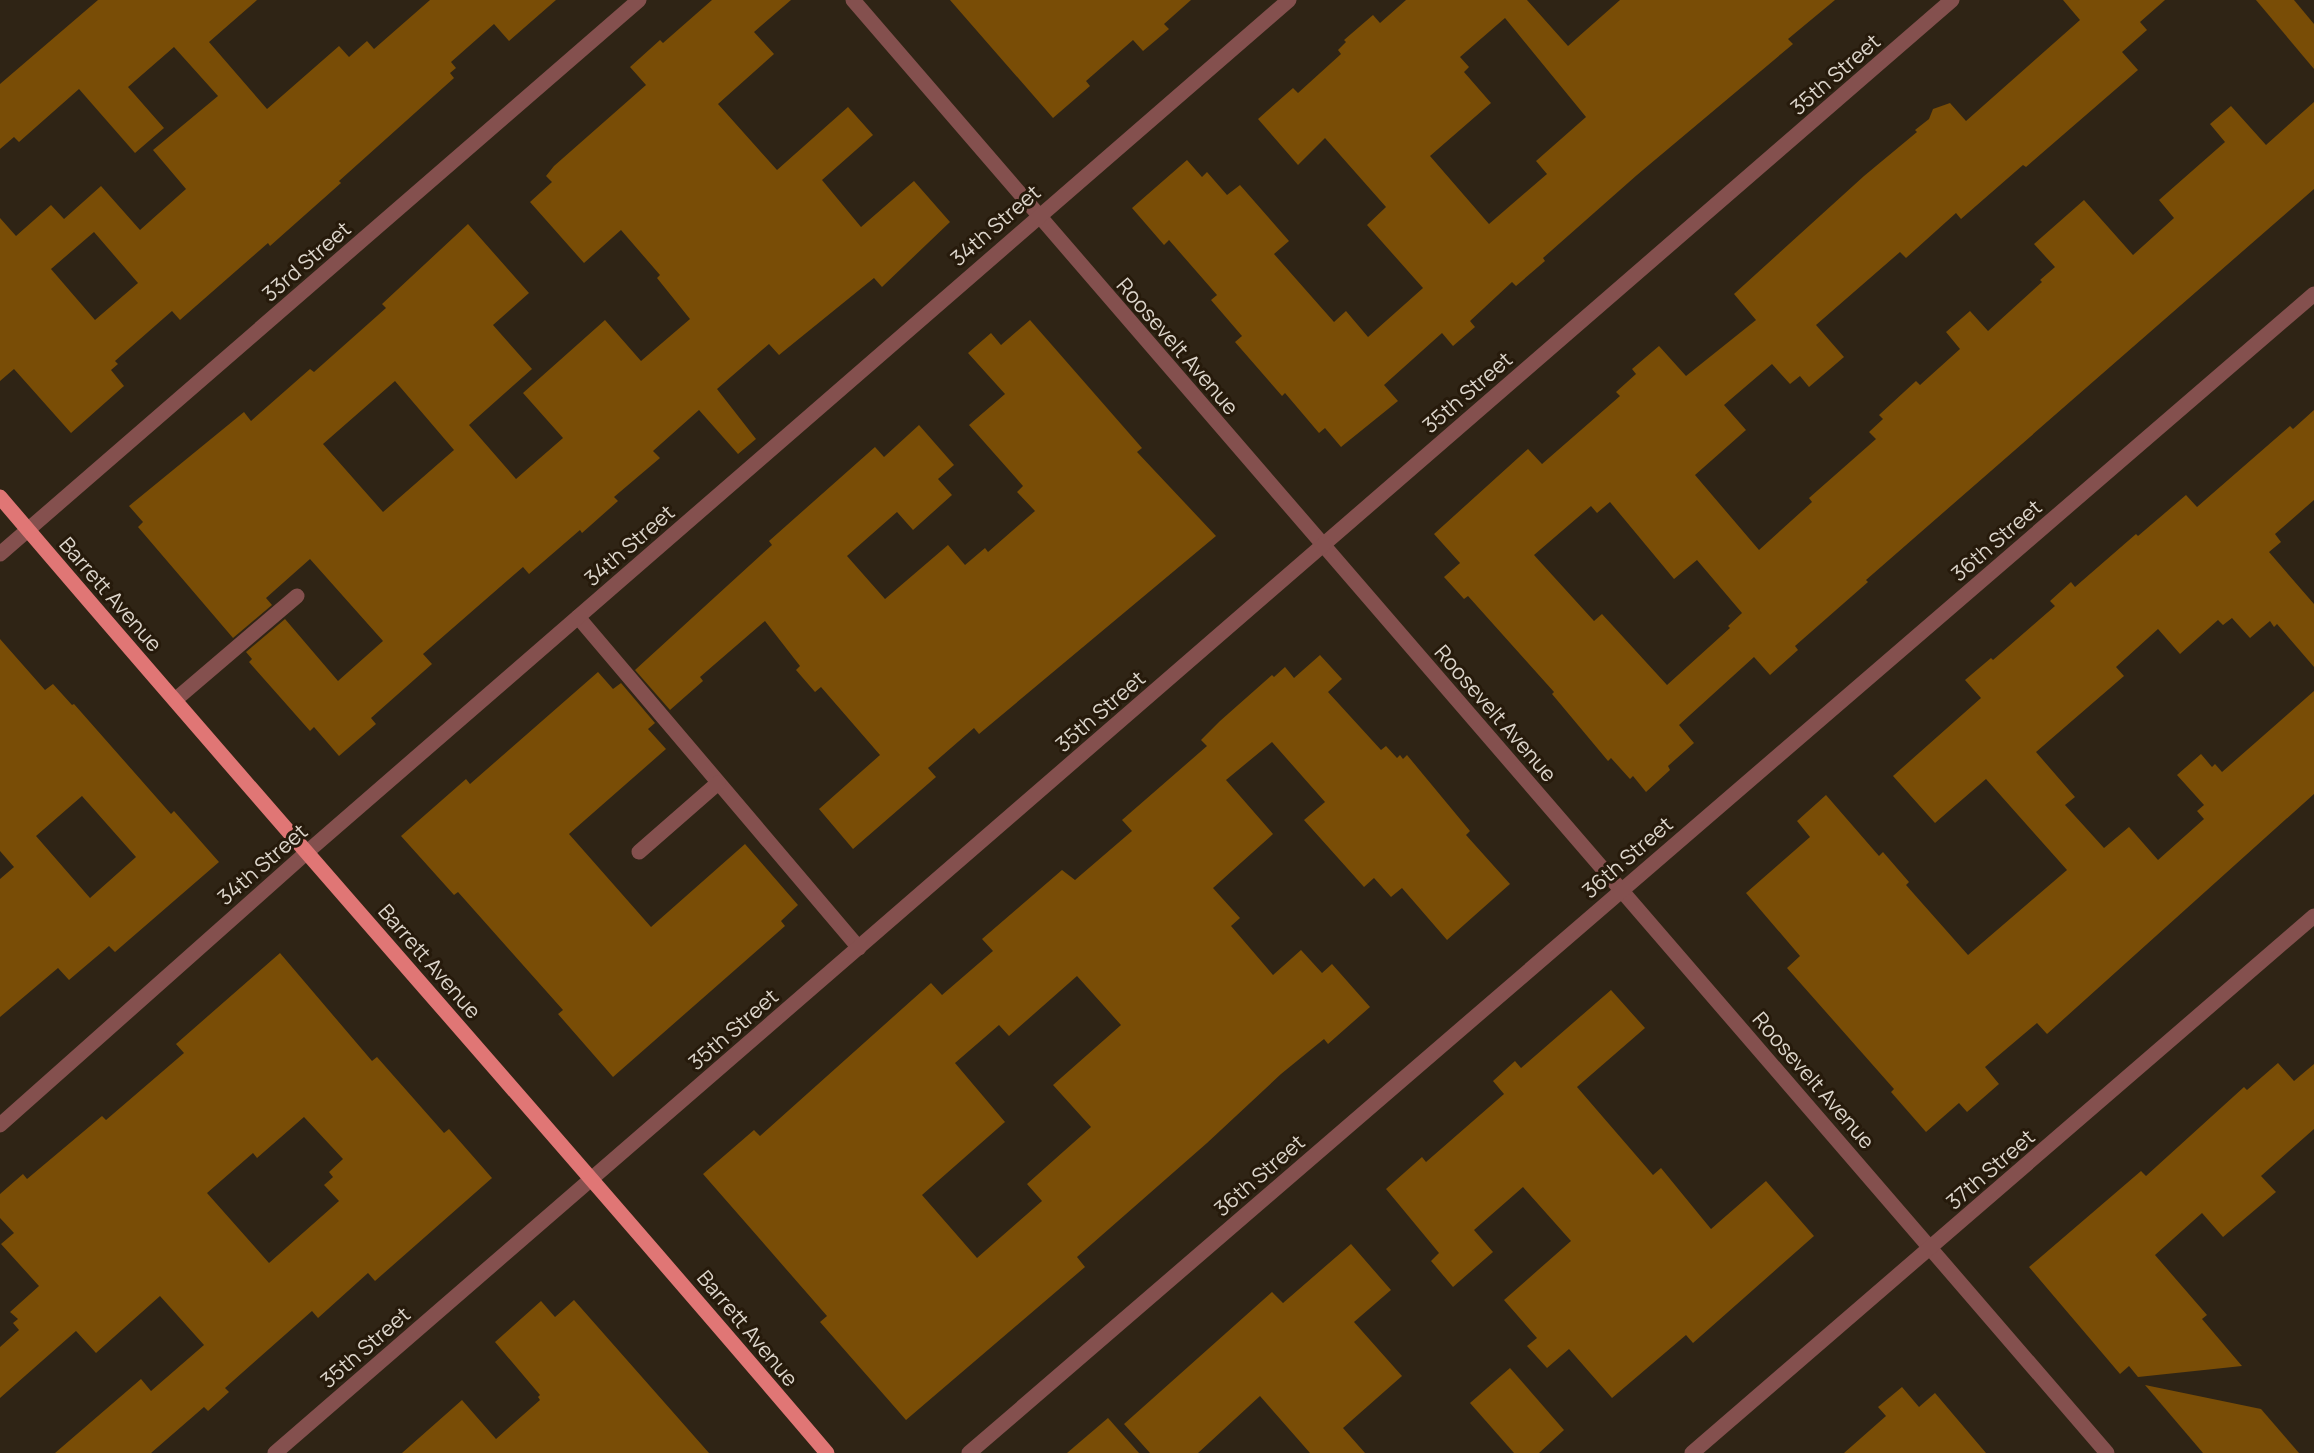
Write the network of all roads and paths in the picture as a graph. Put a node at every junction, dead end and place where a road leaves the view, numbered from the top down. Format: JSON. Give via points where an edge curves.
{"nodes":[{"id":1,"x":639,"y":0,"type":"edge"},
{"id":2,"x":854,"y":0,"type":"edge"},
{"id":3,"x":1288,"y":0,"type":"edge"},
{"id":4,"x":1952,"y":0,"type":"edge"},
{"id":5,"x":1038,"y":216,"type":"junction"},
{"id":6,"x":2314,"y":294,"type":"edge"},
{"id":7,"x":0,"y":497,"type":"edge"},
{"id":8,"x":28,"y":530,"type":"junction"},
{"id":9,"x":1323,"y":545,"type":"junction"},
{"id":10,"x":0,"y":554,"type":"edge"},
{"id":11,"x":297,"y":596,"type":"dead end"},
{"id":12,"x":578,"y":617,"type":"junction"},
{"id":13,"x":175,"y":700,"type":"junction"},
{"id":14,"x":718,"y":783,"type":"junction"},
{"id":15,"x":639,"y":852,"type":"dead end"},
{"id":16,"x":306,"y":853,"type":"junction"},
{"id":17,"x":1622,"y":890,"type":"junction"},
{"id":18,"x":2314,"y":916,"type":"edge"},
{"id":19,"x":859,"y":948,"type":"junction"},
{"id":20,"x":0,"y":1125,"type":"edge"},
{"id":21,"x":592,"y":1178,"type":"junction"},
{"id":22,"x":1930,"y":1248,"type":"junction"},
{"id":23,"x":275,"y":1453,"type":"edge"},
{"id":24,"x":827,"y":1453,"type":"edge"},
{"id":25,"x":969,"y":1453,"type":"edge"},
{"id":26,"x":1692,"y":1453,"type":"edge"},
{"id":27,"x":2107,"y":1453,"type":"edge"}],
"edges":[{"from":1,"to":8,"type":"street","name":"33rd Street"},
{"from":2,"to":5,"type":"street","name":"Roosevelt Avenue"},
{"from":3,"to":5,"type":"street","name":"34th Street"},
{"from":4,"to":9,"type":"street","name":"35th Street"},
{"from":5,"to":9,"type":"street","name":"Roosevelt Avenue"},
{"from":5,"to":12,"type":"street","name":"34th Street"},
{"from":6,"to":17,"type":"street","name":"36th Street"},
{"from":7,"to":8,"type":"main road","name":"Barrett Avenue"},
{"from":8,"to":10,"type":"street","name":"33rd Street"},
{"from":8,"to":13,"type":"main road","name":"Barrett Avenue"},
{"from":9,"to":17,"type":"street","name":"Roosevelt Avenue"},
{"from":9,"to":19,"type":"street","name":"35th Street"},
{"from":11,"to":13,"type":"street"},
{"from":12,"to":14,"type":"street"},
{"from":12,"to":16,"type":"street","name":"34th Street"},
{"from":13,"to":16,"type":"main road","name":"Barrett Avenue"},
{"from":14,"to":15,"type":"street"},
{"from":14,"to":19,"type":"street"},
{"from":16,"to":20,"type":"street","name":"34th Street"},
{"from":16,"to":21,"type":"main road","name":"Barrett Avenue"},
{"from":17,"to":22,"type":"street","name":"Roosevelt Avenue"},
{"from":17,"to":25,"type":"street","name":"36th Street"},
{"from":18,"to":22,"type":"street","name":"37th Street"},
{"from":19,"to":21,"type":"street","name":"35th Street"},
{"from":21,"to":23,"type":"street","name":"35th Street"},
{"from":21,"to":24,"type":"main road","name":"Barrett Avenue"},
{"from":22,"to":26,"type":"street","name":"37th Street"},
{"from":22,"to":27,"type":"street","name":"Roosevelt Avenue"}]}
